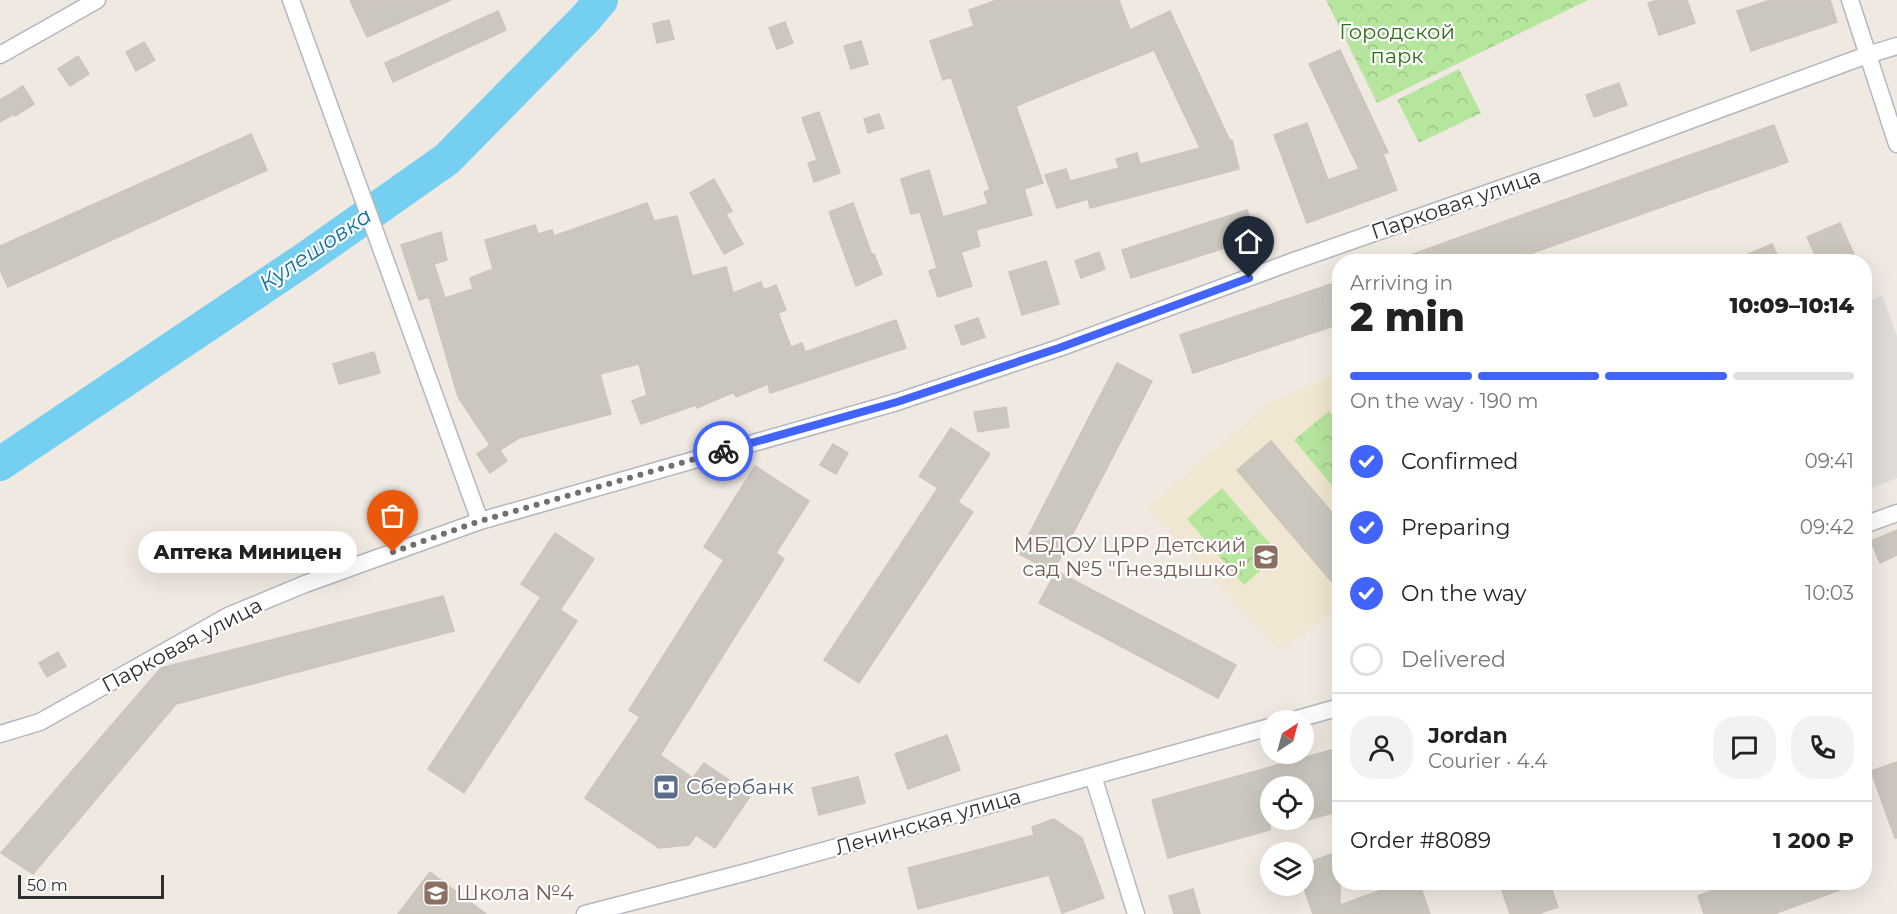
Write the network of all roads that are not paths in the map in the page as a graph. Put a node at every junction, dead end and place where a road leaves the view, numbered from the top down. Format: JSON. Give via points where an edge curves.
{"nodes":[{"id":1,"x":97,"y":0,"type":"edge"},
{"id":2,"x":291,"y":0,"type":"edge"},
{"id":3,"x":1850,"y":0,"type":"edge"},
{"id":4,"x":1897,"y":46,"type":"edge"},
{"id":5,"x":0,"y":55,"type":"edge"},
{"id":6,"x":1867,"y":55,"type":"junction"},
{"id":7,"x":1897,"y":144,"type":"edge"},
{"id":8,"x":1897,"y":513,"type":"edge"},
{"id":9,"x":480,"y":521,"type":"junction"},
{"id":10,"x":1872,"y":522,"type":"edge"},
{"id":11,"x":1332,"y":709,"type":"edge"},
{"id":12,"x":1314,"y":714,"type":"edge"},
{"id":13,"x":1260,"y":730,"type":"edge"},
{"id":14,"x":0,"y":734,"type":"edge"},
{"id":15,"x":1093,"y":776,"type":"junction"},
{"id":16,"x":593,"y":913,"type":"edge"},
{"id":17,"x":1136,"y":914,"type":"edge"}],
"edges":[{"from":1,"to":5,"type":"street"},
{"from":2,"to":9,"type":"street"},
{"from":3,"to":6,"type":"street"},
{"from":4,"to":6,"type":"street","name":"Парковая улица"},
{"from":6,"to":7,"type":"street"},
{"from":6,"to":9,"type":"street","name":"Парковая улица","via":[[1059,348],[897,402]]},
{"from":8,"to":10,"type":"street"},
{"from":9,"to":14,"type":"street","name":"Парковая улица","via":[[228,616],[40,722]]},
{"from":11,"to":12,"type":"street"},
{"from":13,"to":15,"type":"street","name":"Ленинская улица"},
{"from":15,"to":16,"type":"street","name":"Ленинская улица"},
{"from":15,"to":17,"type":"street"}]}
